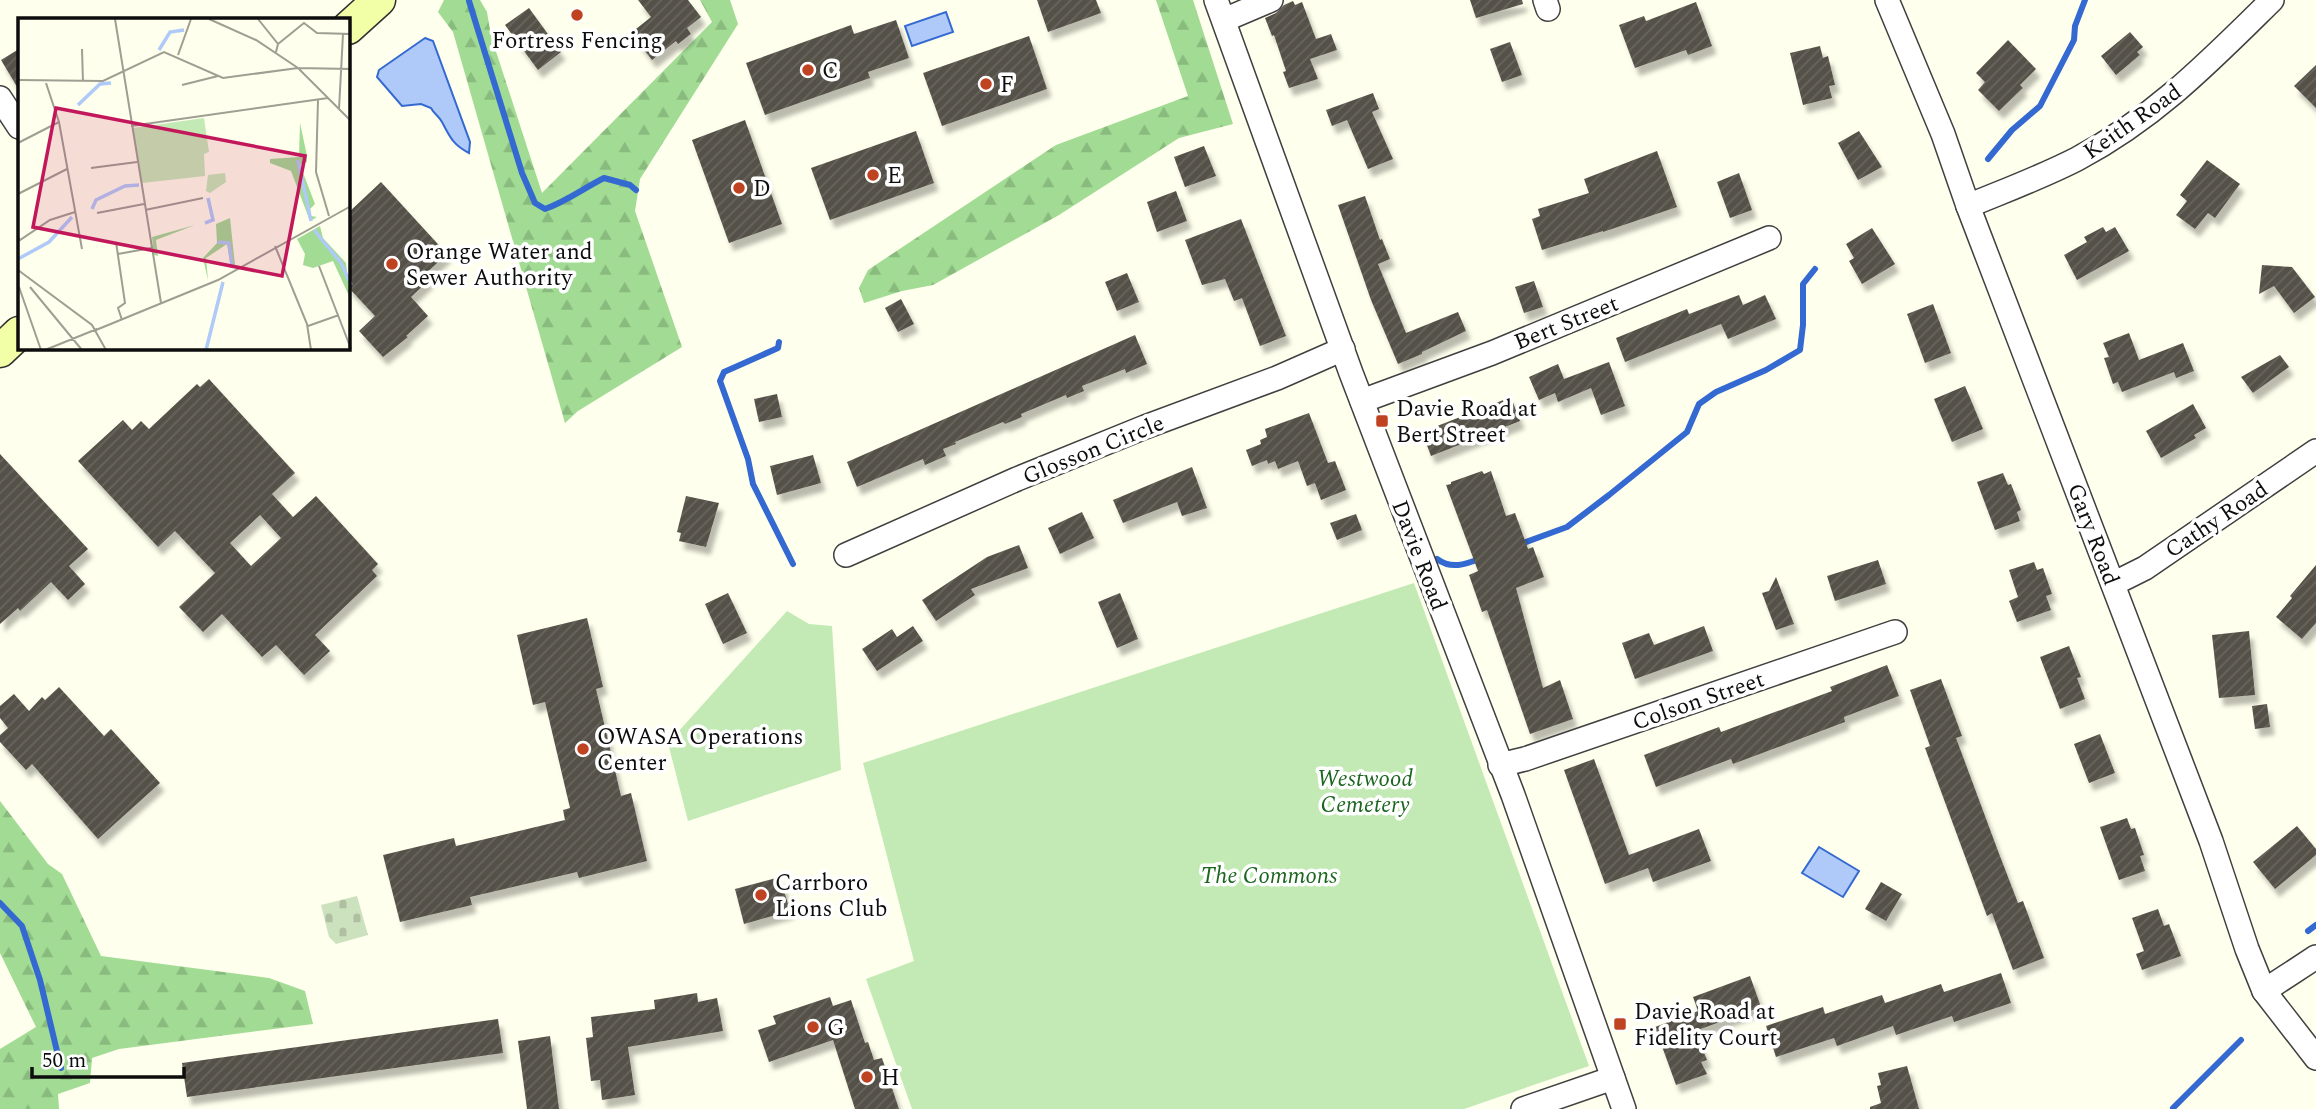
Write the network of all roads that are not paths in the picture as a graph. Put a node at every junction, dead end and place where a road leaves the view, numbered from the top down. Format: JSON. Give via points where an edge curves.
{"nodes":[{"id":1,"x":379,"y":0,"type":"edge"},
{"id":2,"x":1271,"y":0,"type":"edge"},
{"id":3,"x":1887,"y":0,"type":"edge"},
{"id":4,"x":2272,"y":0,"type":"edge"},
{"id":5,"x":1220,"y":10,"type":"edge"},
{"id":6,"x":350,"y":26,"type":"edge"},
{"id":7,"x":0,"y":97,"type":"edge"},
{"id":8,"x":18,"y":125,"type":"edge"},
{"id":9,"x":1968,"y":206,"type":"junction"},
{"id":10,"x":1769,"y":238,"type":"dead end"},
{"id":11,"x":18,"y":334,"type":"edge"},
{"id":12,"x":1343,"y":349,"type":"junction"},
{"id":13,"x":0,"y":351,"type":"edge"},
{"id":14,"x":1362,"y":401,"type":"junction"},
{"id":15,"x":2316,"y":451,"type":"edge"},
{"id":16,"x":846,"y":555,"type":"dead end"},
{"id":17,"x":2113,"y":584,"type":"junction"},
{"id":18,"x":1895,"y":632,"type":"dead end"},
{"id":19,"x":1500,"y":765,"type":"junction"},
{"id":20,"x":2316,"y":957,"type":"edge"},
{"id":21,"x":2264,"y":991,"type":"junction"},
{"id":22,"x":2316,"y":1058,"type":"edge"},
{"id":23,"x":1613,"y":1078,"type":"junction"},
{"id":24,"x":1523,"y":1109,"type":"edge"},
{"id":25,"x":1624,"y":1109,"type":"edge"}],
"edges":[{"from":1,"to":6,"type":"main road"},
{"from":2,"to":5,"type":"street"},
{"from":3,"to":9,"type":"street","name":"Gary Road"},
{"from":4,"to":9,"type":"street","name":"Keith Road","via":[[2210,63],[2127,129],[2076,160]]},
{"from":5,"to":12,"type":"street","name":"Davie Road"},
{"from":7,"to":8,"type":"street"},
{"from":9,"to":17,"type":"street","name":"Gary Road"},
{"from":10,"to":14,"type":"street","name":"Bert Street","via":[[1492,353]]},
{"from":11,"to":13,"type":"main road"},
{"from":12,"to":14,"type":"street","name":"Davie Road"},
{"from":12,"to":16,"type":"street","name":"Glosson Circle","via":[[1017,479]]},
{"from":14,"to":19,"type":"street","name":"Davie Road"},
{"from":15,"to":17,"type":"street","name":"Cathy Road","via":[[2145,568]]},
{"from":17,"to":21,"type":"street","name":"Gary Road"},
{"from":18,"to":19,"type":"street","name":"Colson Street"},
{"from":19,"to":23,"type":"street","name":"Davie Road"},
{"from":20,"to":21,"type":"street"},
{"from":21,"to":22,"type":"street","name":"Gary Road"},
{"from":23,"to":24,"type":"street"},
{"from":23,"to":25,"type":"street","name":"Davie Road"}]}
